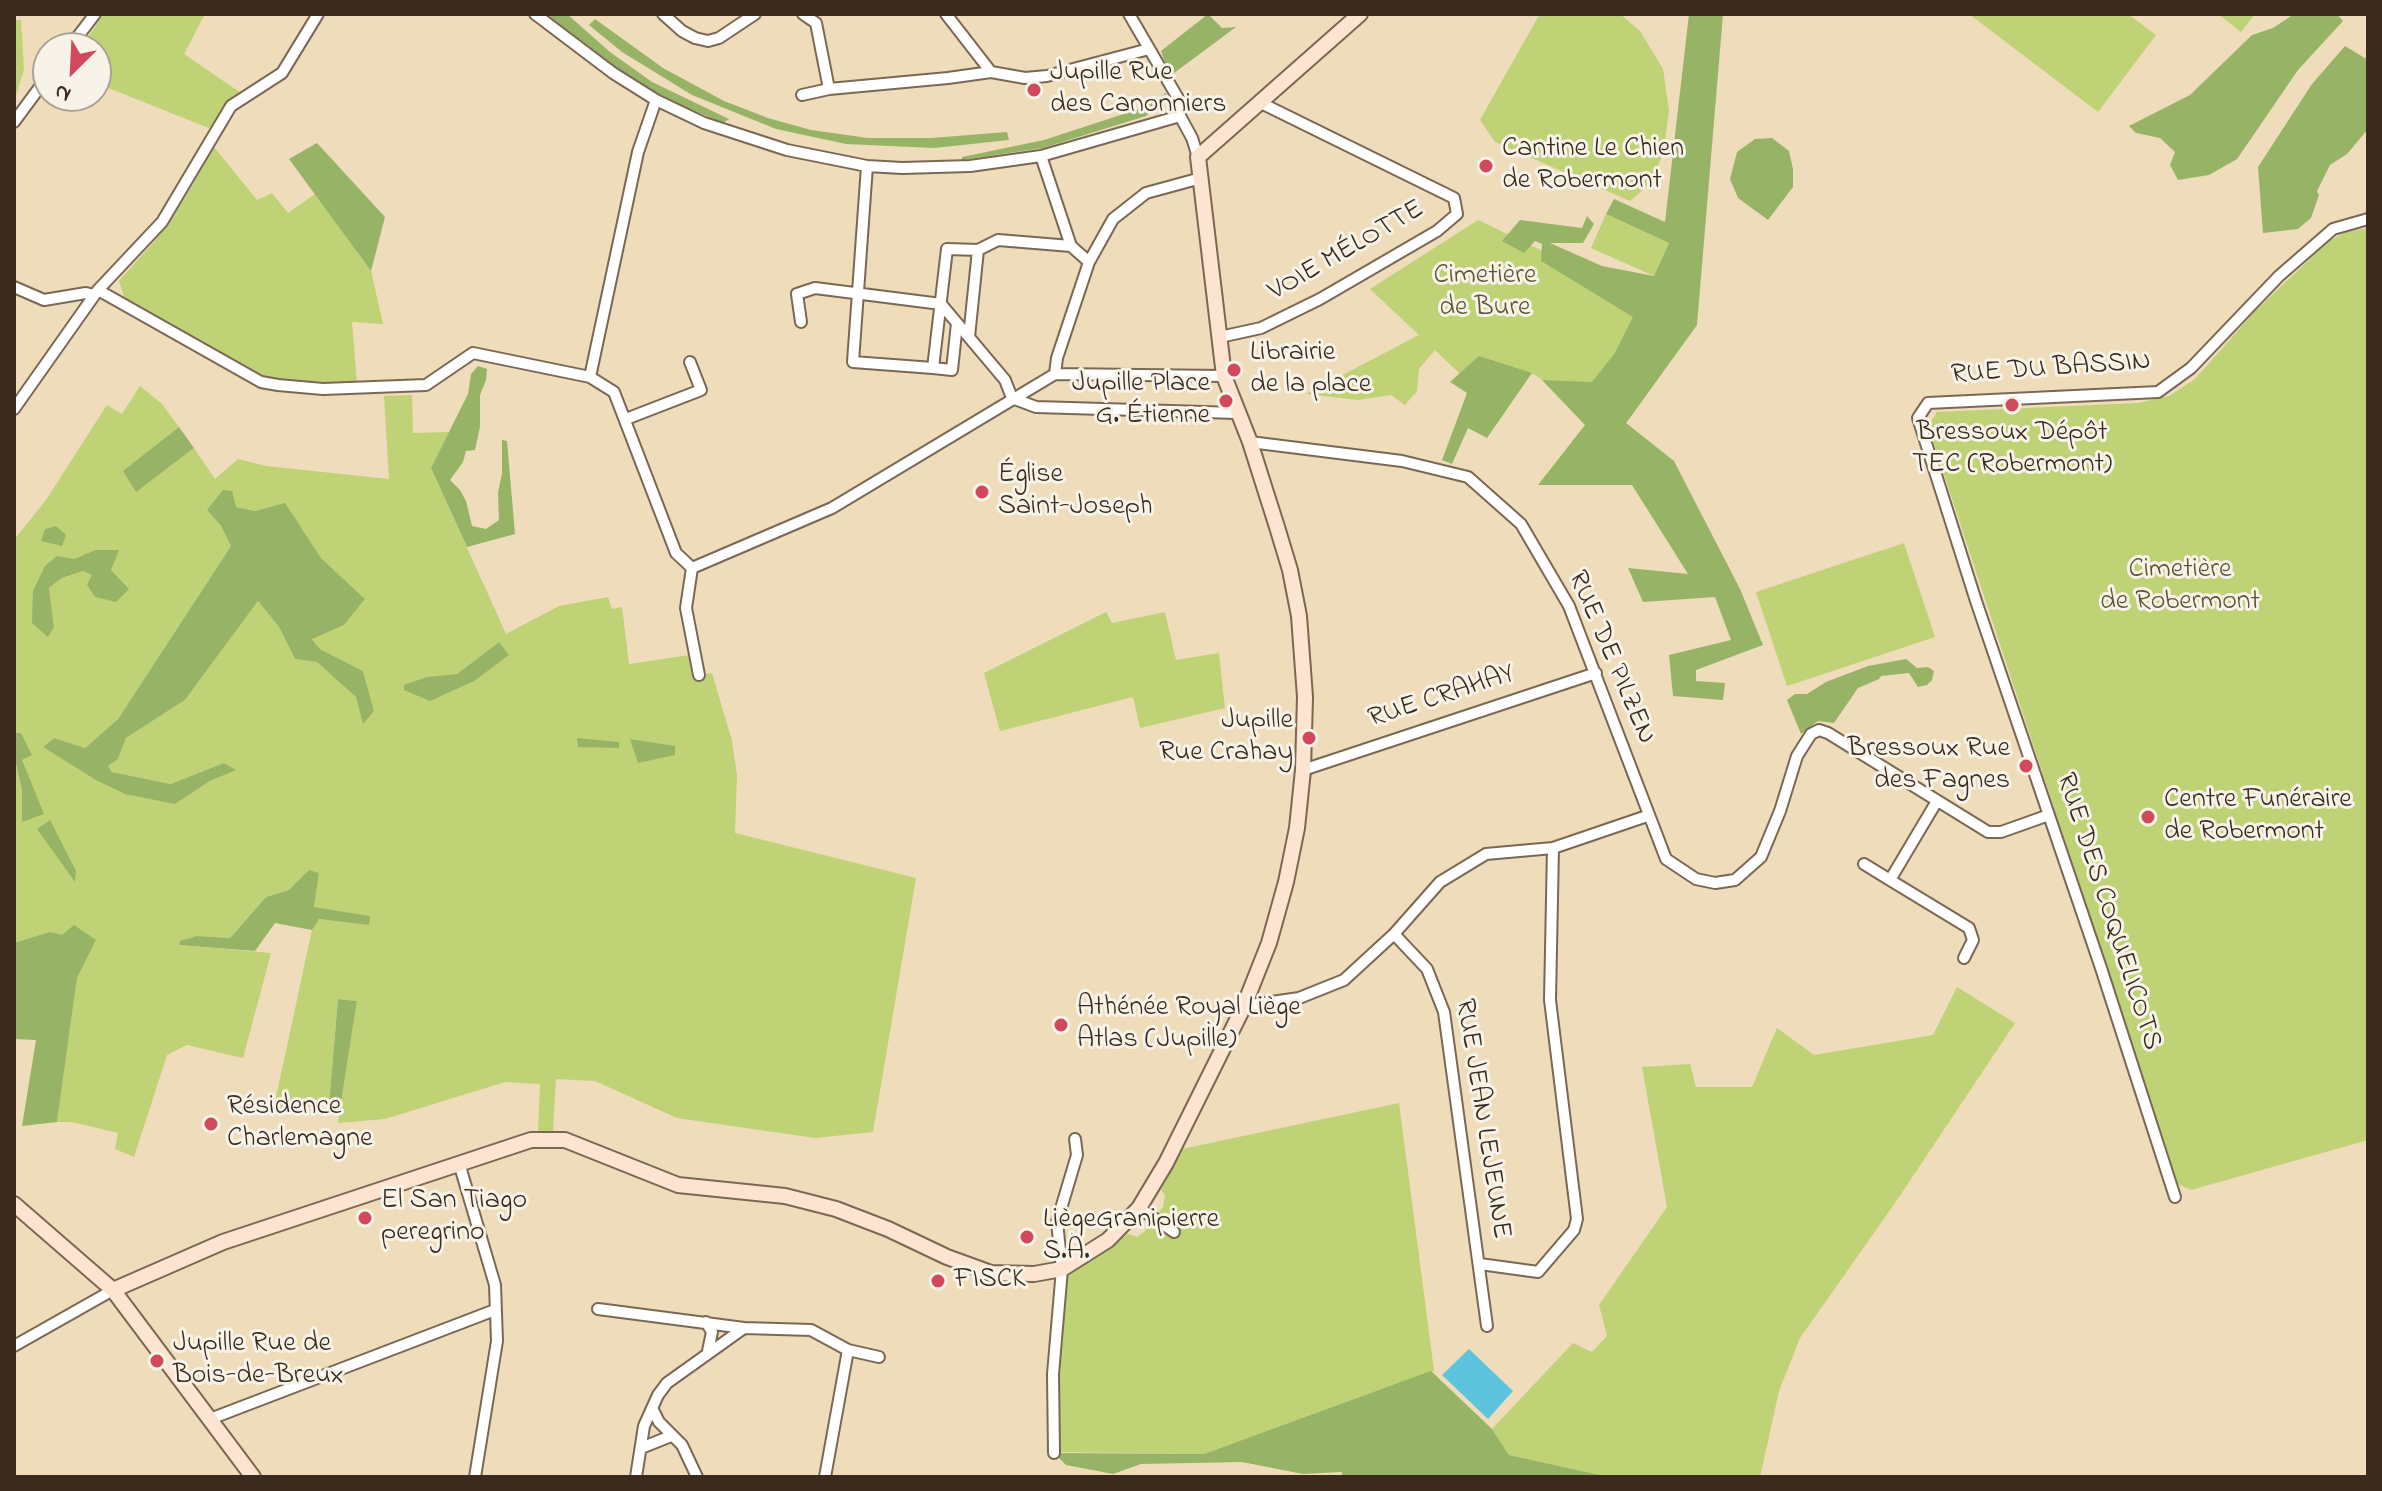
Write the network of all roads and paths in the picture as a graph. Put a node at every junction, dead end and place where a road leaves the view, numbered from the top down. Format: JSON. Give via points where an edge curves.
{"nodes":[{"id":1,"x":95,"y":14,"type":"edge"},
{"id":2,"x":318,"y":14,"type":"edge"},
{"id":3,"x":535,"y":14,"type":"edge"},
{"id":4,"x":663,"y":14,"type":"edge"},
{"id":5,"x":755,"y":14,"type":"edge"},
{"id":6,"x":803,"y":14,"type":"edge"},
{"id":7,"x":946,"y":14,"type":"edge"},
{"id":8,"x":1129,"y":14,"type":"edge"},
{"id":9,"x":1360,"y":14,"type":"edge"},
{"id":10,"x":81,"y":32,"type":"edge"},
{"id":11,"x":1149,"y":49,"type":"junction"},
{"id":12,"x":991,"y":72,"type":"junction"},
{"id":13,"x":829,"y":89,"type":"junction"},
{"id":14,"x":802,"y":95,"type":"dead end"},
{"id":15,"x":32,"y":98,"type":"edge"},
{"id":16,"x":656,"y":100,"type":"junction"},
{"id":17,"x":1261,"y":103,"type":"junction"},
{"id":18,"x":1180,"y":116,"type":"junction"},
{"id":19,"x":14,"y":122,"type":"edge"},
{"id":20,"x":1041,"y":156,"type":"junction"},
{"id":21,"x":1198,"y":157,"type":"junction"},
{"id":22,"x":867,"y":166,"type":"junction"},
{"id":23,"x":1201,"y":178,"type":"junction"},
{"id":24,"x":2368,"y":219,"type":"edge"},
{"id":25,"x":1071,"y":246,"type":"junction"},
{"id":26,"x":978,"y":250,"type":"junction"},
{"id":27,"x":1089,"y":262,"type":"junction"},
{"id":28,"x":14,"y":287,"type":"edge"},
{"id":29,"x":96,"y":292,"type":"junction"},
{"id":30,"x":859,"y":294,"type":"junction"},
{"id":31,"x":941,"y":304,"type":"junction"},
{"id":32,"x":801,"y":322,"type":"dead end"},
{"id":33,"x":957,"y":323,"type":"junction"},
{"id":34,"x":969,"y":337,"type":"junction"},
{"id":35,"x":1220,"y":337,"type":"junction"},
{"id":36,"x":690,"y":362,"type":"dead end"},
{"id":37,"x":933,"y":368,"type":"junction"},
{"id":38,"x":1055,"y":374,"type":"junction"},
{"id":39,"x":1224,"y":376,"type":"junction"},
{"id":40,"x":590,"y":377,"type":"junction"},
{"id":41,"x":1012,"y":398,"type":"junction"},
{"id":42,"x":14,"y":409,"type":"edge"},
{"id":43,"x":1237,"y":413,"type":"junction"},
{"id":44,"x":626,"y":419,"type":"junction"},
{"id":45,"x":1250,"y":442,"type":"junction"},
{"id":46,"x":692,"y":568,"type":"junction"},
{"id":47,"x":1990,"y":643,"type":"joint"},
{"id":48,"x":1596,"y":673,"type":"junction"},
{"id":49,"x":699,"y":675,"type":"dead end"},
{"id":50,"x":1303,"y":770,"type":"junction"},
{"id":51,"x":1937,"y":801,"type":"junction"},
{"id":52,"x":2049,"y":815,"type":"junction"},
{"id":53,"x":1647,"y":816,"type":"junction"},
{"id":54,"x":1553,"y":848,"type":"junction"},
{"id":55,"x":1864,"y":864,"type":"dead end"},
{"id":56,"x":1890,"y":880,"type":"junction"},
{"id":57,"x":1394,"y":934,"type":"junction"},
{"id":58,"x":1964,"y":958,"type":"dead end"},
{"id":59,"x":1244,"y":1006,"type":"junction"},
{"id":60,"x":1075,"y":1139,"type":"dead end"},
{"id":61,"x":459,"y":1163,"type":"junction"},
{"id":62,"x":2175,"y":1197,"type":"dead end"},
{"id":63,"x":14,"y":1204,"type":"edge"},
{"id":64,"x":1139,"y":1208,"type":"junction"},
{"id":65,"x":1174,"y":1232,"type":"dead end"},
{"id":66,"x":1480,"y":1264,"type":"junction"},
{"id":67,"x":1062,"y":1269,"type":"junction"},
{"id":68,"x":113,"y":1290,"type":"junction"},
{"id":69,"x":598,"y":1309,"type":"dead end"},
{"id":70,"x":495,"y":1310,"type":"junction"},
{"id":71,"x":706,"y":1322,"type":"junction"},
{"id":72,"x":1487,"y":1326,"type":"dead end"},
{"id":73,"x":744,"y":1328,"type":"junction"},
{"id":74,"x":14,"y":1346,"type":"edge"},
{"id":75,"x":848,"y":1350,"type":"junction"},
{"id":76,"x":707,"y":1353,"type":"junction"},
{"id":77,"x":879,"y":1357,"type":"dead end"},
{"id":78,"x":652,"y":1408,"type":"junction"},
{"id":79,"x":210,"y":1419,"type":"junction"},
{"id":80,"x":671,"y":1436,"type":"junction"},
{"id":81,"x":641,"y":1448,"type":"junction"},
{"id":82,"x":1054,"y":1453,"type":"dead end"},
{"id":83,"x":253,"y":1477,"type":"edge"},
{"id":84,"x":475,"y":1477,"type":"edge"},
{"id":85,"x":636,"y":1477,"type":"edge"},
{"id":86,"x":697,"y":1477,"type":"edge"},
{"id":87,"x":825,"y":1477,"type":"edge"}],
"edges":[{"from":1,"to":10,"type":"street"},
{"from":2,"to":29,"type":"street","via":[[282,73],[231,106],[162,222]]},
{"from":3,"to":16,"type":"street"},
{"from":4,"to":5,"type":"street","via":[[682,31],[708,41]]},
{"from":6,"to":13,"type":"street","via":[[816,23]]},
{"from":7,"to":12,"type":"street"},
{"from":8,"to":11,"type":"street"},
{"from":9,"to":17,"type":"street"},
{"from":11,"to":12,"type":"street","via":[[1047,76]]},
{"from":11,"to":18,"type":"street","via":[[1179,100]]},
{"from":12,"to":13,"type":"street"},
{"from":13,"to":14,"type":"street"},
{"from":15,"to":19,"type":"street"},
{"from":16,"to":22,"type":"street","via":[[760,143]]},
{"from":16,"to":40,"type":"street","via":[[638,152]]},
{"from":17,"to":21,"type":"street"},
{"from":17,"to":35,"type":"street","name":"VOIE MÉLOTTE","via":[[1454,198],[1457,214],[1320,299],[1261,328]]},
{"from":18,"to":20,"type":"street"},
{"from":18,"to":21,"type":"street"},
{"from":20,"to":22,"type":"street","via":[[959,167]]},
{"from":20,"to":25,"type":"street"},
{"from":21,"to":23,"type":"street"},
{"from":22,"to":30,"type":"street"},
{"from":23,"to":27,"type":"street","via":[[1146,193],[1113,219]]},
{"from":23,"to":35,"type":"street"},
{"from":24,"to":47,"type":"street","name":"RUE DU BASSIN","via":[[2333,229],[2279,276],[2191,368],[2158,392],[1928,403],[1918,418]]},
{"from":25,"to":26,"type":"street","via":[[998,240]]},
{"from":25,"to":27,"type":"street"},
{"from":26,"to":31,"type":"street","via":[[947,249]]},
{"from":26,"to":34,"type":"street"},
{"from":27,"to":38,"type":"street"},
{"from":28,"to":29,"type":"street","via":[[44,300]]},
{"from":29,"to":40,"type":"street","via":[[261,382],[278,385],[426,385],[473,353]]},
{"from":29,"to":42,"type":"street"},
{"from":30,"to":31,"type":"street"},
{"from":30,"to":32,"type":"street","via":[[815,288],[797,294]]},
{"from":30,"to":37,"type":"street","via":[[853,362]]},
{"from":31,"to":33,"type":"street"},
{"from":31,"to":37,"type":"street"},
{"from":33,"to":34,"type":"street"},
{"from":33,"to":37,"type":"street","via":[[952,370]]},
{"from":34,"to":41,"type":"street","via":[[1005,380]]},
{"from":35,"to":39,"type":"street"},
{"from":36,"to":44,"type":"street","via":[[701,390]]},
{"from":38,"to":39,"type":"street"},
{"from":38,"to":41,"type":"street"},
{"from":39,"to":43,"type":"street"},
{"from":40,"to":44,"type":"street","via":[[614,392]]},
{"from":41,"to":43,"type":"street","via":[[1036,407]]},
{"from":41,"to":46,"type":"street","via":[[832,508]]},
{"from":43,"to":45,"type":"street"},
{"from":44,"to":46,"type":"street","via":[[676,553]]},
{"from":45,"to":48,"type":"street","name":"RUE DE PILZEN","via":[[1402,461],[1468,477],[1521,524],[1569,606]]},
{"from":45,"to":50,"type":"street","via":[[1299,616]]},
{"from":46,"to":49,"type":"street","via":[[686,608]]},
{"from":47,"to":52,"type":"street","name":"RUE DES COQUELICOTS"},
{"from":48,"to":50,"type":"street","name":"RUE CRAHAY"},
{"from":48,"to":53,"type":"street","name":"RUE DE PILZEN"},
{"from":50,"to":59,"type":"street","via":[[1286,882]]},
{"from":51,"to":52,"type":"street","via":[[1988,832]]},
{"from":51,"to":53,"type":"street","name":"RUE DE PILZEN","via":[[1819,730],[1797,756],[1761,857],[1735,880],[1696,879],[1666,859]]},
{"from":51,"to":56,"type":"street"},
{"from":52,"to":62,"type":"street","name":"RUE DES COQUELICOTS"},
{"from":53,"to":54,"type":"street"},
{"from":54,"to":57,"type":"street","via":[[1486,854],[1440,882]]},
{"from":54,"to":66,"type":"street","via":[[1550,1000],[1577,1219],[1574,1230],[1538,1272]]},
{"from":55,"to":56,"type":"street"},
{"from":56,"to":58,"type":"street","via":[[1969,928],[1973,940]]},
{"from":57,"to":59,"type":"street","via":[[1344,980],[1299,998]]},
{"from":57,"to":66,"type":"street","name":"RUE JEAN LEJEUNE","via":[[1427,969],[1444,1012]]},
{"from":59,"to":64,"type":"street"},
{"from":60,"to":67,"type":"street","via":[[1077,1155],[1057,1222]]},
{"from":61,"to":67,"type":"street","via":[[531,1140],[565,1140],[678,1185],[785,1196],[836,1209],[991,1273]]},
{"from":61,"to":68,"type":"street","via":[[223,1242]]},
{"from":61,"to":70,"type":"street","via":[[495,1285]]},
{"from":63,"to":68,"type":"street"},
{"from":64,"to":65,"type":"street"},
{"from":64,"to":67,"type":"street","via":[[1108,1240]]},
{"from":66,"to":72,"type":"street","name":"RUE JEAN LEJEUNE"},
{"from":67,"to":82,"type":"street","via":[[1053,1374]]},
{"from":68,"to":74,"type":"street"},
{"from":68,"to":79,"type":"street"},
{"from":69,"to":71,"type":"street"},
{"from":70,"to":79,"type":"street"},
{"from":70,"to":84,"type":"street","via":[[497,1341]]},
{"from":71,"to":73,"type":"street"},
{"from":71,"to":76,"type":"street","via":[[712,1332]]},
{"from":73,"to":75,"type":"street","via":[[811,1330]]},
{"from":73,"to":76,"type":"street"},
{"from":75,"to":77,"type":"street"},
{"from":75,"to":87,"type":"street"},
{"from":76,"to":78,"type":"street","via":[[667,1383]]},
{"from":78,"to":80,"type":"street"},
{"from":78,"to":81,"type":"street"},
{"from":79,"to":83,"type":"street"},
{"from":80,"to":81,"type":"street"},
{"from":80,"to":86,"type":"street","via":[[682,1445]]},
{"from":81,"to":85,"type":"street"}]}
